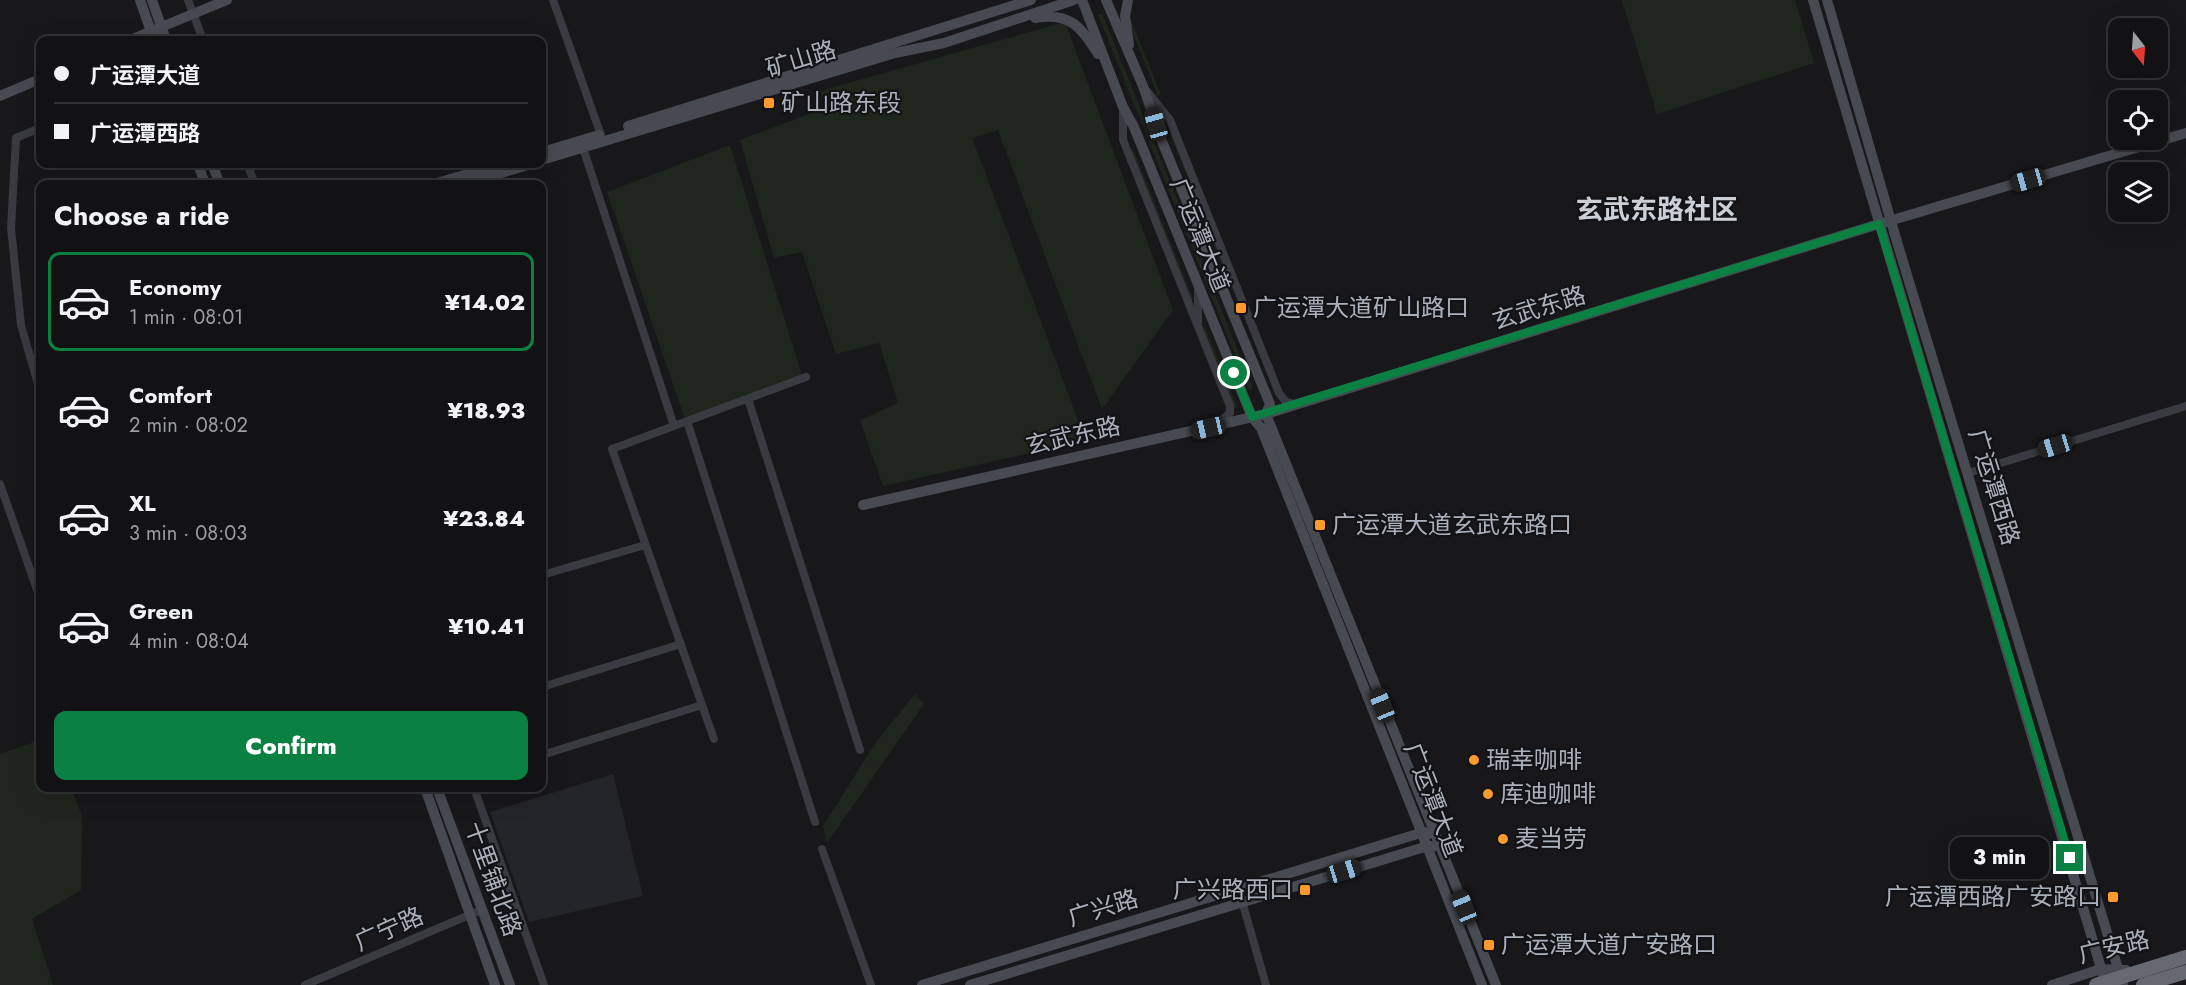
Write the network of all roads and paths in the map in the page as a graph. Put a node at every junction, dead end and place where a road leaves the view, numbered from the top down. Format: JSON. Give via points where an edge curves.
{"nodes":[{"id":1,"x":140,"y":0,"type":"edge"},
{"id":2,"x":152,"y":0,"type":"edge"},
{"id":3,"x":188,"y":0,"type":"edge"},
{"id":4,"x":227,"y":0,"type":"edge"},
{"id":5,"x":553,"y":0,"type":"edge"},
{"id":6,"x":1031,"y":0,"type":"edge"},
{"id":7,"x":1074,"y":0,"type":"edge"},
{"id":8,"x":1082,"y":0,"type":"edge"},
{"id":9,"x":1106,"y":0,"type":"edge"},
{"id":10,"x":1128,"y":0,"type":"edge"},
{"id":11,"x":1813,"y":0,"type":"edge"},
{"id":12,"x":1827,"y":0,"type":"edge"},
{"id":13,"x":1020,"y":3,"type":"edge"},
{"id":14,"x":193,"y":14,"type":"junction"},
{"id":15,"x":1008,"y":23,"type":"junction"},
{"id":16,"x":156,"y":33,"type":"edge"},
{"id":17,"x":201,"y":36,"type":"edge"},
{"id":18,"x":1131,"y":57,"type":"junction"},
{"id":19,"x":1109,"y":70,"type":"junction"},
{"id":20,"x":36,"y":81,"type":"edge"},
{"id":21,"x":1143,"y":86,"type":"junction"},
{"id":22,"x":0,"y":96,"type":"edge"},
{"id":23,"x":1123,"y":106,"type":"junction"},
{"id":24,"x":36,"y":130,"type":"edge"},
{"id":25,"x":2186,"y":132,"type":"edge"},
{"id":26,"x":601,"y":135,"type":"junction"},
{"id":27,"x":582,"y":144,"type":"junction"},
{"id":28,"x":546,"y":151,"type":"edge"},
{"id":29,"x":546,"y":158,"type":"edge"},
{"id":30,"x":489,"y":168,"type":"edge"},
{"id":31,"x":518,"y":168,"type":"edge"},
{"id":32,"x":447,"y":180,"type":"edge"},
{"id":33,"x":478,"y":180,"type":"edge"},
{"id":34,"x":1890,"y":220,"type":"junction"},
{"id":35,"x":1879,"y":224,"type":"junction"},
{"id":36,"x":1198,"y":285,"type":"junction"},
{"id":37,"x":1198,"y":327,"type":"junction"},
{"id":38,"x":36,"y":377,"type":"edge"},
{"id":39,"x":806,"y":377,"type":"dead end"},
{"id":40,"x":748,"y":399,"type":"junction"},
{"id":41,"x":1301,"y":403,"type":"junction"},
{"id":42,"x":2186,"y":406,"type":"edge"},
{"id":43,"x":1266,"y":414,"type":"junction"},
{"id":44,"x":1252,"y":417,"type":"junction"},
{"id":45,"x":687,"y":421,"type":"junction"},
{"id":46,"x":674,"y":426,"type":"junction"},
{"id":47,"x":1208,"y":428,"type":"junction"},
{"id":48,"x":1968,"y":473,"type":"junction"},
{"id":49,"x":0,"y":484,"type":"edge"},
{"id":50,"x":863,"y":505,"type":"dead end"},
{"id":51,"x":645,"y":545,"type":"junction"},
{"id":52,"x":546,"y":574,"type":"edge"},
{"id":53,"x":36,"y":587,"type":"edge"},
{"id":54,"x":681,"y":644,"type":"junction"},
{"id":55,"x":546,"y":686,"type":"edge"},
{"id":56,"x":702,"y":705,"type":"junction"},
{"id":57,"x":714,"y":739,"type":"dead end"},
{"id":58,"x":860,"y":750,"type":"dead end"},
{"id":59,"x":546,"y":754,"type":"edge"},
{"id":60,"x":426,"y":792,"type":"edge"},
{"id":61,"x":438,"y":792,"type":"edge"},
{"id":62,"x":475,"y":792,"type":"edge"},
{"id":63,"x":815,"y":822,"type":"dead end"},
{"id":64,"x":1429,"y":834,"type":"junction"},
{"id":65,"x":1428,"y":846,"type":"junction"},
{"id":66,"x":1440,"y":846,"type":"junction"},
{"id":67,"x":822,"y":849,"type":"dead end"},
{"id":68,"x":1242,"y":901,"type":"junction"},
{"id":69,"x":481,"y":910,"type":"junction"},
{"id":70,"x":470,"y":915,"type":"junction"},
{"id":71,"x":2186,"y":951,"type":"edge"},
{"id":72,"x":2186,"y":957,"type":"edge"},
{"id":73,"x":2102,"y":969,"type":"junction"},
{"id":74,"x":2186,"y":970,"type":"edge"},
{"id":75,"x":2120,"y":972,"type":"junction"},
{"id":76,"x":308,"y":984,"type":"edge"},
{"id":77,"x":495,"y":985,"type":"edge"},
{"id":78,"x":510,"y":985,"type":"edge"},
{"id":79,"x":544,"y":985,"type":"edge"},
{"id":80,"x":871,"y":985,"type":"edge"},
{"id":81,"x":922,"y":985,"type":"edge"},
{"id":82,"x":970,"y":985,"type":"edge"},
{"id":83,"x":1266,"y":985,"type":"edge"},
{"id":84,"x":1482,"y":985,"type":"edge"},
{"id":85,"x":1496,"y":985,"type":"edge"},
{"id":86,"x":2052,"y":985,"type":"edge"},
{"id":87,"x":2096,"y":985,"type":"edge"},
{"id":88,"x":2106,"y":985,"type":"edge"},
{"id":89,"x":2123,"y":985,"type":"edge"},
{"id":90,"x":2131,"y":985,"type":"edge"},
{"id":91,"x":2143,"y":985,"type":"edge"}],
"edges":[{"from":1,"to":16,"type":"street"},
{"from":2,"to":16,"type":"street"},
{"from":3,"to":14,"type":"street"},
{"from":4,"to":14,"type":"street"},
{"from":5,"to":26,"type":"street"},
{"from":6,"to":13,"type":"street","name":"矿山路"},
{"from":7,"to":15,"type":"street","name":"矿山路"},
{"from":8,"to":19,"type":"street","name":"广运潭大道"},
{"from":9,"to":18,"type":"street","name":"广运潭大道"},
{"from":10,"to":18,"type":"street","via":[[1125,16]]},
{"from":11,"to":35,"type":"street","name":"广运潭西路"},
{"from":12,"to":34,"type":"street","name":"广运潭西路"},
{"from":13,"to":26,"type":"street","name":"矿山路"},
{"from":14,"to":16,"type":"street"},
{"from":14,"to":17,"type":"street"},
{"from":15,"to":19,"type":"street","via":[[1050,16],[1066,18],[1080,28]]},
{"from":15,"to":27,"type":"street","name":"矿山路"},
{"from":18,"to":21,"type":"street","name":"广运潭大道"},
{"from":19,"to":23,"type":"street","name":"广运潭大道"},
{"from":20,"to":22,"type":"street"},
{"from":21,"to":41,"type":"street","via":[[1170,120],[1279,393],[1286,402]]},
{"from":21,"to":43,"type":"street","name":"广运潭大道","via":[[1269,404]]},
{"from":23,"to":36,"type":"street","name":"广运潭大道"},
{"from":23,"to":37,"type":"street","via":[[1123,140]]},
{"from":24,"to":38,"type":"street","via":[[16,138],[11,228],[21,326]]},
{"from":25,"to":34,"type":"street","name":"玄武东路"},
{"from":26,"to":27,"type":"street","name":"矿山路"},
{"from":27,"to":28,"type":"street","name":"矿山路"},
{"from":27,"to":29,"type":"street","name":"矿山路"},
{"from":27,"to":46,"type":"street"},
{"from":30,"to":32,"type":"street"},
{"from":31,"to":33,"type":"street"},
{"from":34,"to":35,"type":"street","name":"玄武东路"},
{"from":34,"to":48,"type":"street","name":"广运潭西路"},
{"from":35,"to":41,"type":"street","name":"玄武东路"},
{"from":35,"to":73,"type":"street","name":"广运潭西路"},
{"from":36,"to":37,"type":"street"},
{"from":36,"to":44,"type":"street","name":"广运潭大道"},
{"from":37,"to":47,"type":"street","via":[[1231,410],[1225,419]]},
{"from":39,"to":40,"type":"street"},
{"from":40,"to":45,"type":"street"},
{"from":40,"to":58,"type":"street"},
{"from":41,"to":43,"type":"street","name":"玄武东路"},
{"from":42,"to":48,"type":"street"},
{"from":43,"to":44,"type":"street","name":"玄武东路"},
{"from":43,"to":64,"type":"street","name":"广运潭大道"},
{"from":44,"to":47,"type":"street","name":"玄武东路"},
{"from":44,"to":64,"type":"street","name":"广运潭大道","via":[[1261,428]]},
{"from":45,"to":46,"type":"street"},
{"from":45,"to":63,"type":"street"},
{"from":46,"to":51,"type":"street","via":[[612,449]]},
{"from":47,"to":50,"type":"street","name":"玄武东路"},
{"from":48,"to":75,"type":"street","name":"广运潭西路"},
{"from":49,"to":53,"type":"street"},
{"from":51,"to":52,"type":"street"},
{"from":51,"to":54,"type":"street"},
{"from":54,"to":55,"type":"street"},
{"from":54,"to":56,"type":"street"},
{"from":56,"to":57,"type":"street"},
{"from":56,"to":59,"type":"street"},
{"from":60,"to":70,"type":"street","name":"十里铺北路"},
{"from":61,"to":69,"type":"street","name":"十里铺北路"},
{"from":62,"to":79,"type":"street"},
{"from":64,"to":65,"type":"street","name":"广运潭大道"},
{"from":64,"to":66,"type":"street","name":"广运潭大道"},
{"from":64,"to":81,"type":"street","name":"广兴路"},
{"from":65,"to":66,"type":"street","name":"广兴路"},
{"from":65,"to":68,"type":"street","name":"广兴路"},
{"from":65,"to":84,"type":"street","name":"广运潭大道"},
{"from":66,"to":85,"type":"street","name":"广运潭大道"},
{"from":67,"to":80,"type":"street"},
{"from":68,"to":82,"type":"street","name":"广兴路"},
{"from":68,"to":83,"type":"street"},
{"from":69,"to":70,"type":"street","name":"广宁路"},
{"from":69,"to":78,"type":"street","name":"十里铺北路"},
{"from":70,"to":76,"type":"street","name":"广宁路"},
{"from":70,"to":77,"type":"street","name":"十里铺北路"},
{"from":71,"to":75,"type":"street","name":"广安路"},
{"from":72,"to":87,"type":"highway","bridge":true},
{"from":73,"to":75,"type":"street","name":"广安路"},
{"from":73,"to":86,"type":"street","name":"广安路"},
{"from":73,"to":88,"type":"street","name":"广运潭西路"},
{"from":74,"to":90,"type":"street"},
{"from":74,"to":91,"type":"highway"},
{"from":75,"to":89,"type":"street","name":"广运潭西路"}]}
